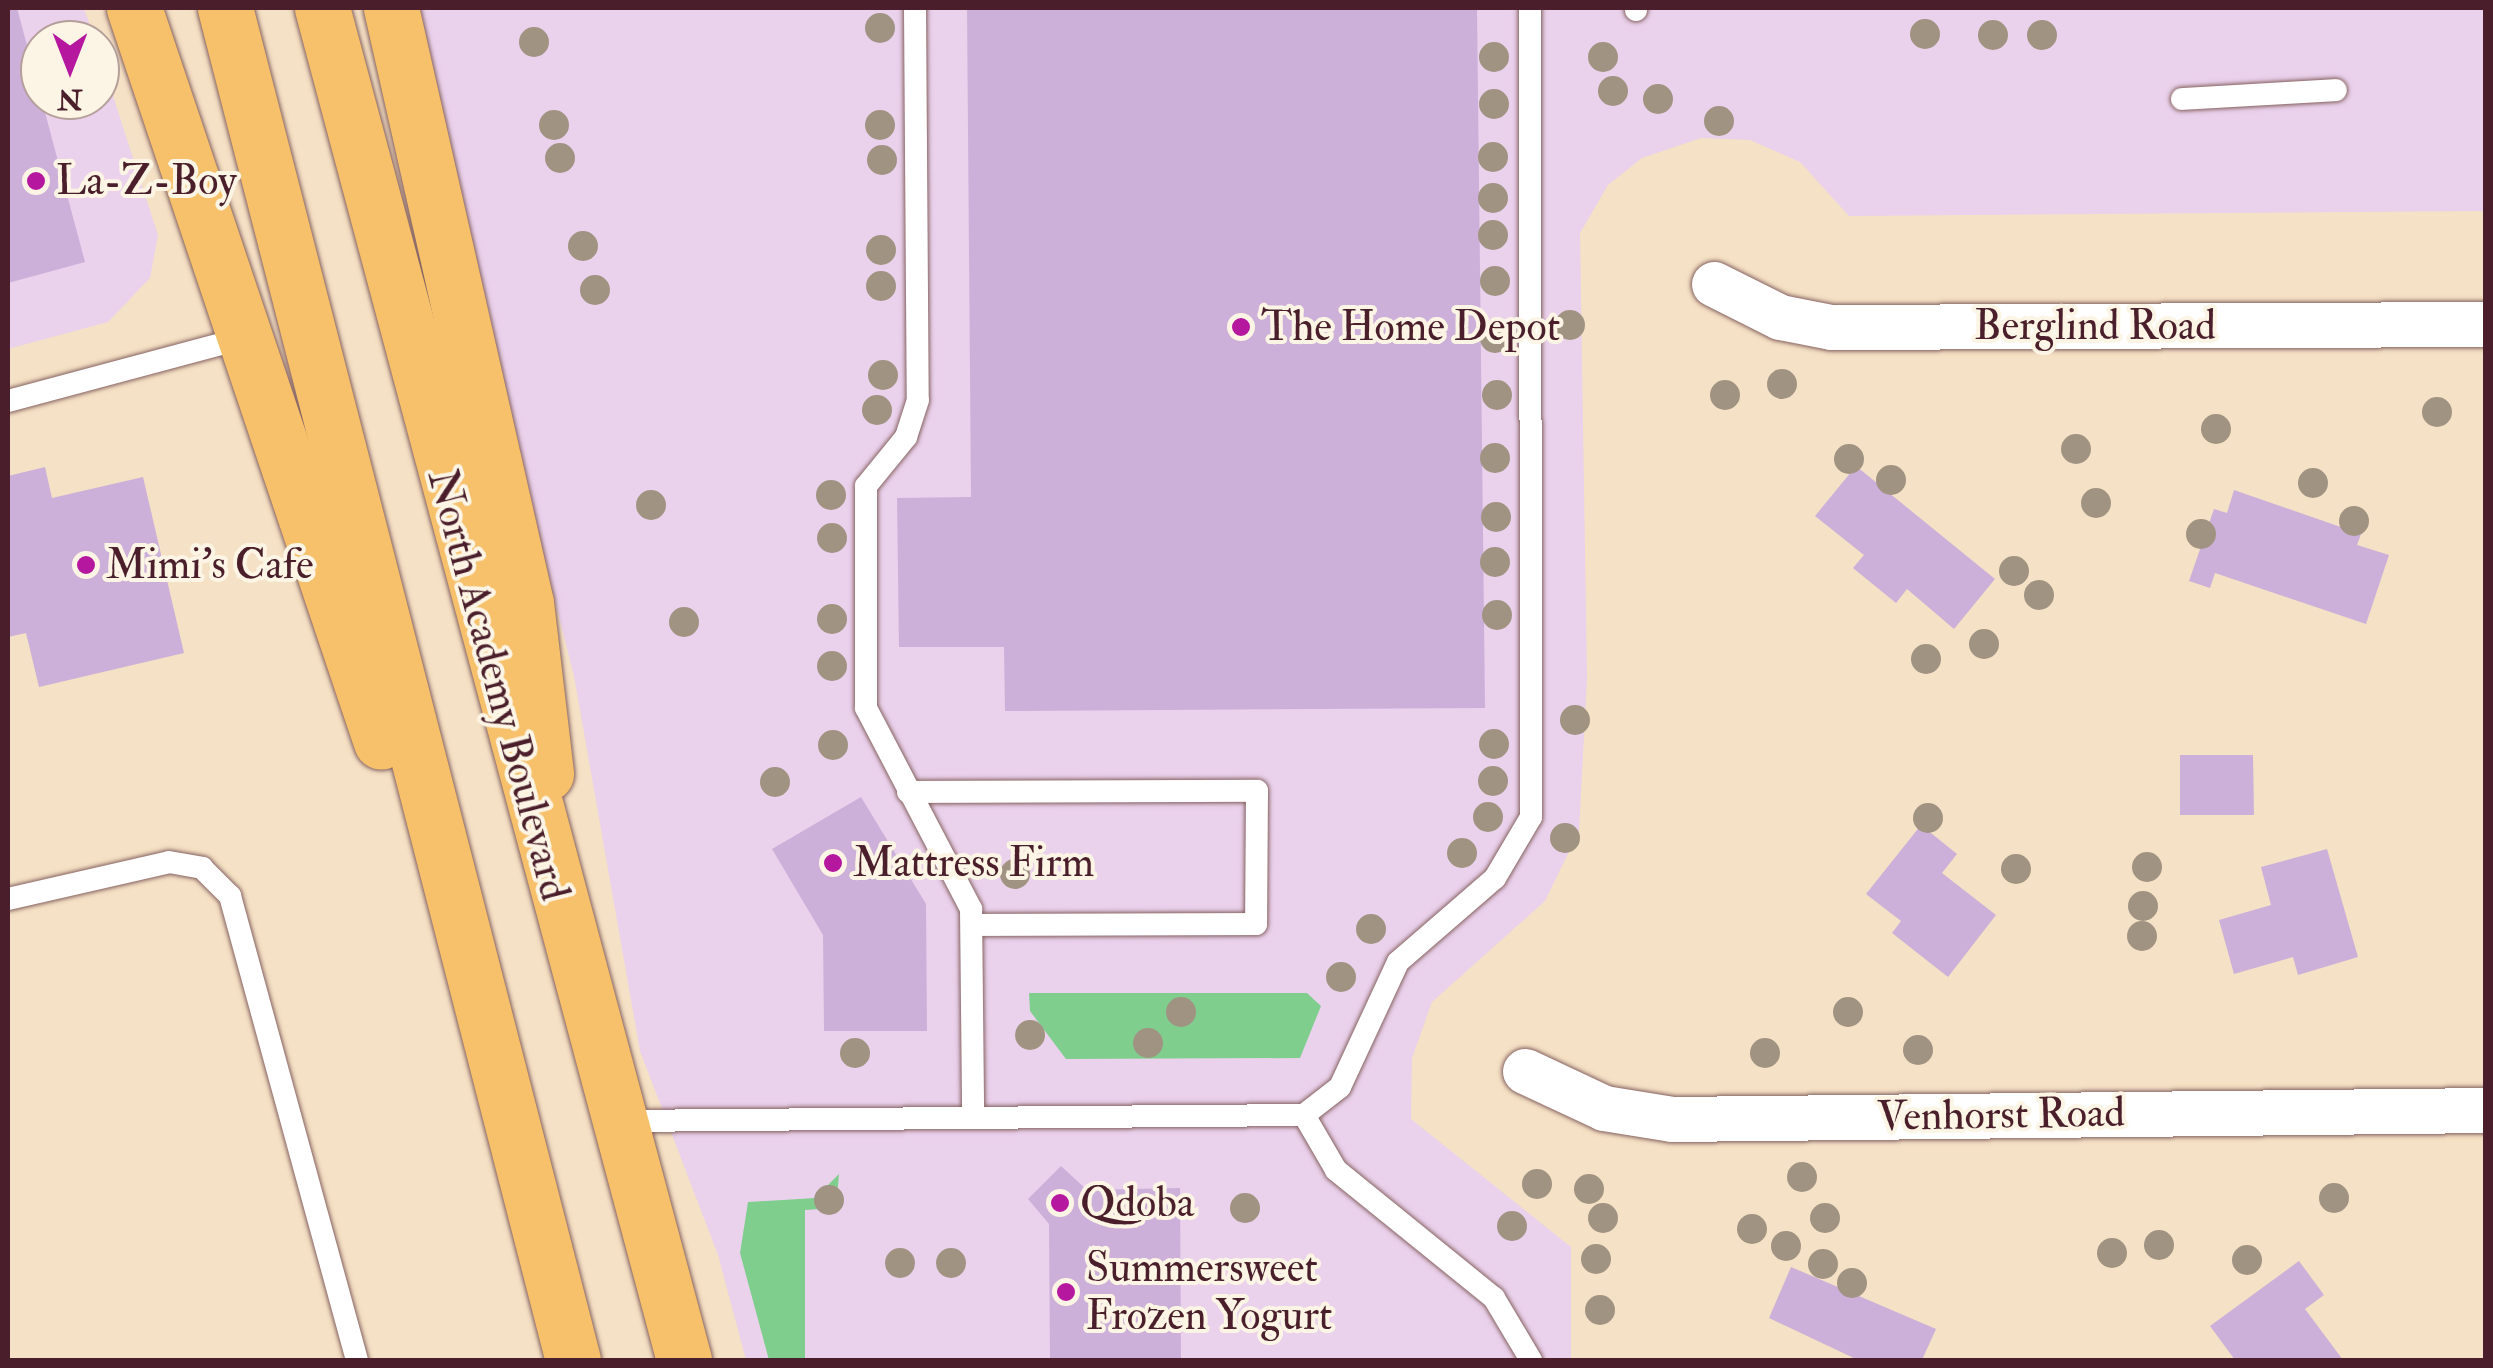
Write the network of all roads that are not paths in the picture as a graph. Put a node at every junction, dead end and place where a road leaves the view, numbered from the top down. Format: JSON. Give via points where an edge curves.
{"nodes":[{"id":1,"x":134,"y":8,"type":"edge"},
{"id":2,"x":224,"y":8,"type":"edge"},
{"id":3,"x":322,"y":8,"type":"edge"},
{"id":4,"x":391,"y":8,"type":"edge"},
{"id":5,"x":915,"y":8,"type":"edge"},
{"id":6,"x":1530,"y":8,"type":"edge"},
{"id":7,"x":2336,"y":90,"type":"dead end"},
{"id":8,"x":2182,"y":100,"type":"dead end"},
{"id":9,"x":1714,"y":284,"type":"dead end"},
{"id":10,"x":2486,"y":324,"type":"edge"},
{"id":11,"x":240,"y":339,"type":"junction"},
{"id":12,"x":8,"y":401,"type":"edge"},
{"id":13,"x":908,"y":792,"type":"junction"},
{"id":14,"x":550,"y":882,"type":"junction"},
{"id":15,"x":8,"y":899,"type":"edge"},
{"id":16,"x":973,"y":925,"type":"junction"},
{"id":17,"x":496,"y":1065,"type":"junction"},
{"id":18,"x":1525,"y":1071,"type":"dead end"},
{"id":19,"x":2486,"y":1110,"type":"edge"},
{"id":20,"x":973,"y":1115,"type":"junction"},
{"id":21,"x":1304,"y":1115,"type":"junction"},
{"id":22,"x":614,"y":1121,"type":"junction"},
{"id":23,"x":357,"y":1360,"type":"edge"},
{"id":24,"x":574,"y":1360,"type":"edge"},
{"id":25,"x":684,"y":1360,"type":"edge"},
{"id":26,"x":1531,"y":1360,"type":"edge"}],
"edges":[{"from":1,"to":11,"type":"highway"},
{"from":2,"to":17,"type":"highway"},
{"from":3,"to":14,"type":"highway","name":"North Academy Boulevard"},
{"from":4,"to":14,"type":"highway","via":[[526,602],[544,710]]},
{"from":5,"to":13,"type":"lane","via":[[916,414],[865,495],[868,725]]},
{"from":6,"to":21,"type":"lane","via":[[1530,817],[1508,864],[1398,962],[1340,1087]]},
{"from":7,"to":8,"type":"lane"},
{"from":9,"to":10,"type":"street","name":"Berglind Road","via":[[1780,317],[1831,328]]},
{"from":11,"to":12,"type":"lane"},
{"from":11,"to":17,"type":"highway"},
{"from":13,"to":16,"type":"lane","via":[[964,890]]},
{"from":13,"to":16,"type":"lane","via":[[1257,792],[1256,924]]},
{"from":14,"to":22,"type":"highway","name":"North Academy Boulevard"},
{"from":15,"to":23,"type":"lane","via":[[169,862],[202,868],[230,896]]},
{"from":16,"to":20,"type":"lane"},
{"from":17,"to":24,"type":"highway"},
{"from":18,"to":19,"type":"street","name":"Venhorst Road","via":[[1604,1108],[1672,1119]]},
{"from":20,"to":21,"type":"lane"},
{"from":20,"to":22,"type":"lane"},
{"from":21,"to":26,"type":"lane","via":[[1336,1170],[1502,1306]]},
{"from":22,"to":25,"type":"highway","name":"North Academy Boulevard"}]}
